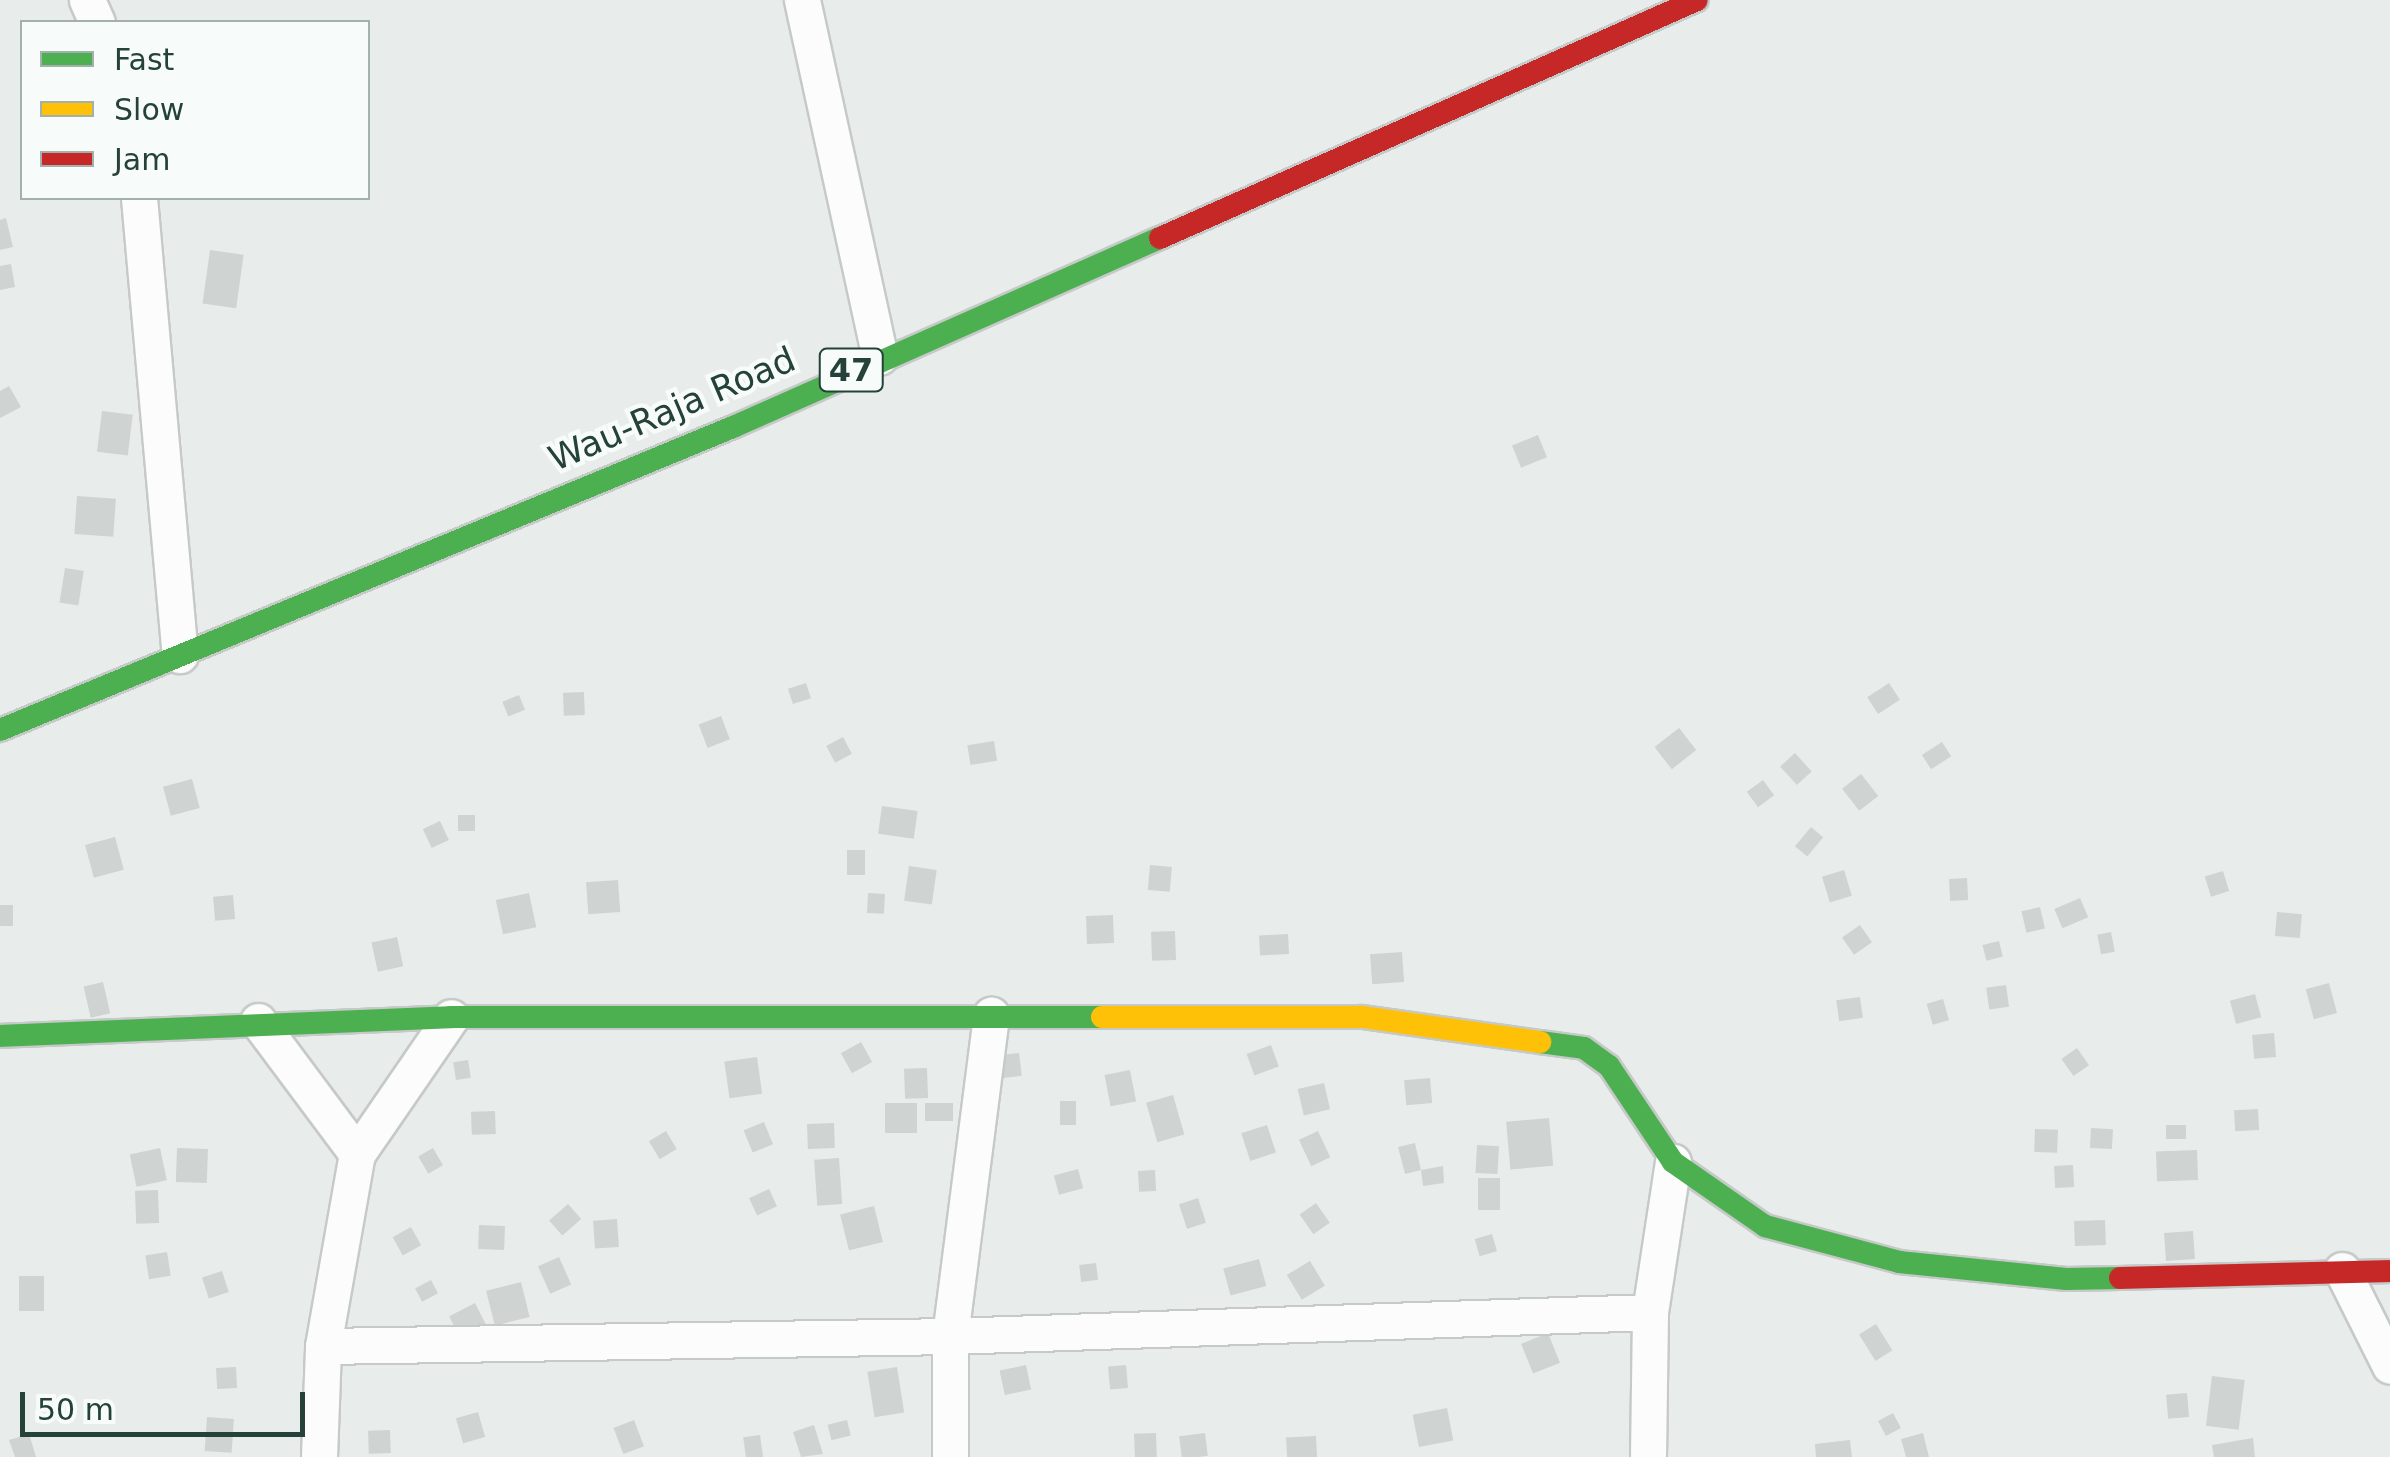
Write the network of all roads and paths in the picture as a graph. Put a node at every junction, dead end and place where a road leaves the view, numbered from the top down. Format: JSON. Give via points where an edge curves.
{"nodes":[{"id":1,"x":802,"y":0,"type":"edge"},
{"id":2,"x":1697,"y":0,"type":"edge"},
{"id":3,"x":139,"y":200,"type":"edge"},
{"id":4,"x":880,"y":356,"type":"junction"},
{"id":5,"x":180,"y":655,"type":"junction"},
{"id":6,"x":0,"y":730,"type":"edge"},
{"id":7,"x":992,"y":1015,"type":"junction"},
{"id":8,"x":451,"y":1017,"type":"junction"},
{"id":9,"x":258,"y":1021,"type":"junction"},
{"id":10,"x":0,"y":1036,"type":"edge"},
{"id":11,"x":357,"y":1154,"type":"junction"},
{"id":12,"x":1673,"y":1162,"type":"junction"},
{"id":13,"x":2342,"y":1270,"type":"junction"},
{"id":14,"x":2390,"y":1270,"type":"edge"},
{"id":15,"x":1650,"y":1312,"type":"junction"},
{"id":16,"x":950,"y":1336,"type":"junction"},
{"id":17,"x":324,"y":1346,"type":"junction"},
{"id":18,"x":2390,"y":1366,"type":"edge"},
{"id":19,"x":320,"y":1457,"type":"edge"},
{"id":20,"x":950,"y":1457,"type":"edge"},
{"id":21,"x":1648,"y":1457,"type":"edge"}],
"edges":[{"from":1,"to":4,"type":"street"},
{"from":2,"to":4,"type":"street","name":"Wau-Raja Road","number":"47"},
{"from":3,"to":5,"type":"street"},
{"from":4,"to":5,"type":"street","name":"Wau-Raja Road","number":"47","via":[[733,427]]},
{"from":5,"to":6,"type":"street","name":"Wau-Raja Road","number":"47"},
{"from":7,"to":8,"type":"street"},
{"from":7,"to":12,"type":"street","via":[[1362,1017],[1584,1048],[1609,1066]]},
{"from":7,"to":16,"type":"street"},
{"from":8,"to":9,"type":"street"},
{"from":8,"to":11,"type":"street"},
{"from":9,"to":10,"type":"street"},
{"from":9,"to":11,"type":"street"},
{"from":11,"to":17,"type":"street"},
{"from":12,"to":13,"type":"street","via":[[1765,1226],[1899,1262],[2066,1279]]},
{"from":12,"to":15,"type":"street"},
{"from":13,"to":14,"type":"street"},
{"from":13,"to":18,"type":"street"},
{"from":15,"to":16,"type":"street"},
{"from":15,"to":21,"type":"street"},
{"from":16,"to":17,"type":"street"},
{"from":16,"to":20,"type":"street"},
{"from":17,"to":19,"type":"street"}]}
